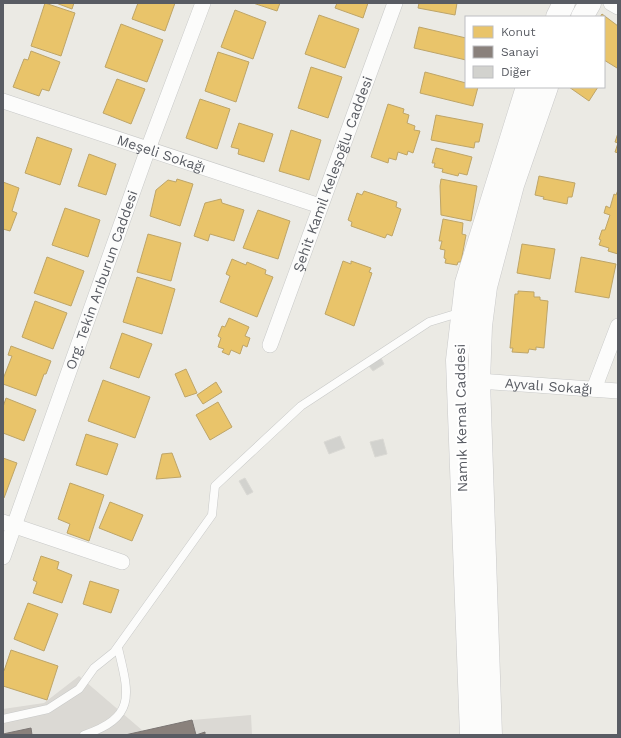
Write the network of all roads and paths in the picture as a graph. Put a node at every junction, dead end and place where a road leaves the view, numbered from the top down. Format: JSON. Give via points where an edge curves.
{"nodes":[{"id":1,"x":203,"y":3,"type":"edge"},
{"id":2,"x":395,"y":3,"type":"edge"},
{"id":3,"x":564,"y":3,"type":"edge"},
{"id":4,"x":590,"y":3,"type":"edge"},
{"id":5,"x":612,"y":3,"type":"edge"},
{"id":6,"x":618,"y":7,"type":"edge"},
{"id":7,"x":558,"y":16,"type":"edge"},
{"id":8,"x":583,"y":16,"type":"edge"},
{"id":9,"x":527,"y":88,"type":"edge"},
{"id":10,"x":547,"y":88,"type":"edge"},
{"id":11,"x":3,"y":101,"type":"edge"},
{"id":12,"x":148,"y":149,"type":"junction"},
{"id":13,"x":320,"y":206,"type":"junction"},
{"id":14,"x":462,"y":311,"type":"junction"},
{"id":15,"x":618,"y":326,"type":"edge"},
{"id":16,"x":270,"y":345,"type":"dead end"},
{"id":17,"x":479,"y":380,"type":"junction"},
{"id":18,"x":594,"y":389,"type":"junction"},
{"id":19,"x":618,"y":391,"type":"edge"},
{"id":20,"x":8,"y":524,"type":"edge"},
{"id":21,"x":3,"y":557,"type":"edge"},
{"id":22,"x":122,"y":562,"type":"dead end"},
{"id":23,"x":118,"y":648,"type":"junction"},
{"id":24,"x":3,"y":719,"type":"edge"},
{"id":25,"x":84,"y":735,"type":"edge"},
{"id":26,"x":471,"y":735,"type":"edge"},
{"id":27,"x":491,"y":735,"type":"edge"}],
"edges":[{"from":1,"to":12,"type":"street","name":"Org. Tekin Arıburun Caddesi"},
{"from":2,"to":13,"type":"street","name":"Şehit Kamil Keleşoğlu Caddesi"},
{"from":3,"to":7,"type":"street"},
{"from":4,"to":8,"type":"street"},
{"from":5,"to":6,"type":"street"},
{"from":9,"to":14,"type":"street","name":"Namık Kemal Caddesi","via":[[466,283]]},
{"from":10,"to":17,"type":"street","name":"Namık Kemal Caddesi","via":[[513,185],[486,288],[481,326]]},
{"from":11,"to":12,"type":"street","name":"Meşeli Sokağı"},
{"from":12,"to":13,"type":"street","name":"Meşeli Sokağı"},
{"from":12,"to":20,"type":"street","name":"Org. Tekin Arıburun Caddesi"},
{"from":13,"to":16,"type":"street","name":"Şehit Kamil Keleşoğlu Caddesi"},
{"from":14,"to":23,"type":"lane","via":[[429,322],[301,406],[215,486],[212,515]]},
{"from":14,"to":26,"type":"street","name":"Namık Kemal Caddesi","via":[[457,360]]},
{"from":15,"to":18,"type":"street"},
{"from":17,"to":18,"type":"street","name":"Ayvalı Sokağı"},
{"from":17,"to":27,"type":"street","name":"Namık Kemal Caddesi"},
{"from":18,"to":19,"type":"street","name":"Ayvalı Sokağı"},
{"from":20,"to":21,"type":"street","name":"Org. Tekin Arıburun Caddesi"},
{"from":20,"to":22,"type":"street"},
{"from":23,"to":24,"type":"lane","via":[[94,668],[79,689],[63,700],[48,709]]},
{"from":23,"to":25,"type":"lane","via":[[127,692],[125,705],[116,717]]}]}
